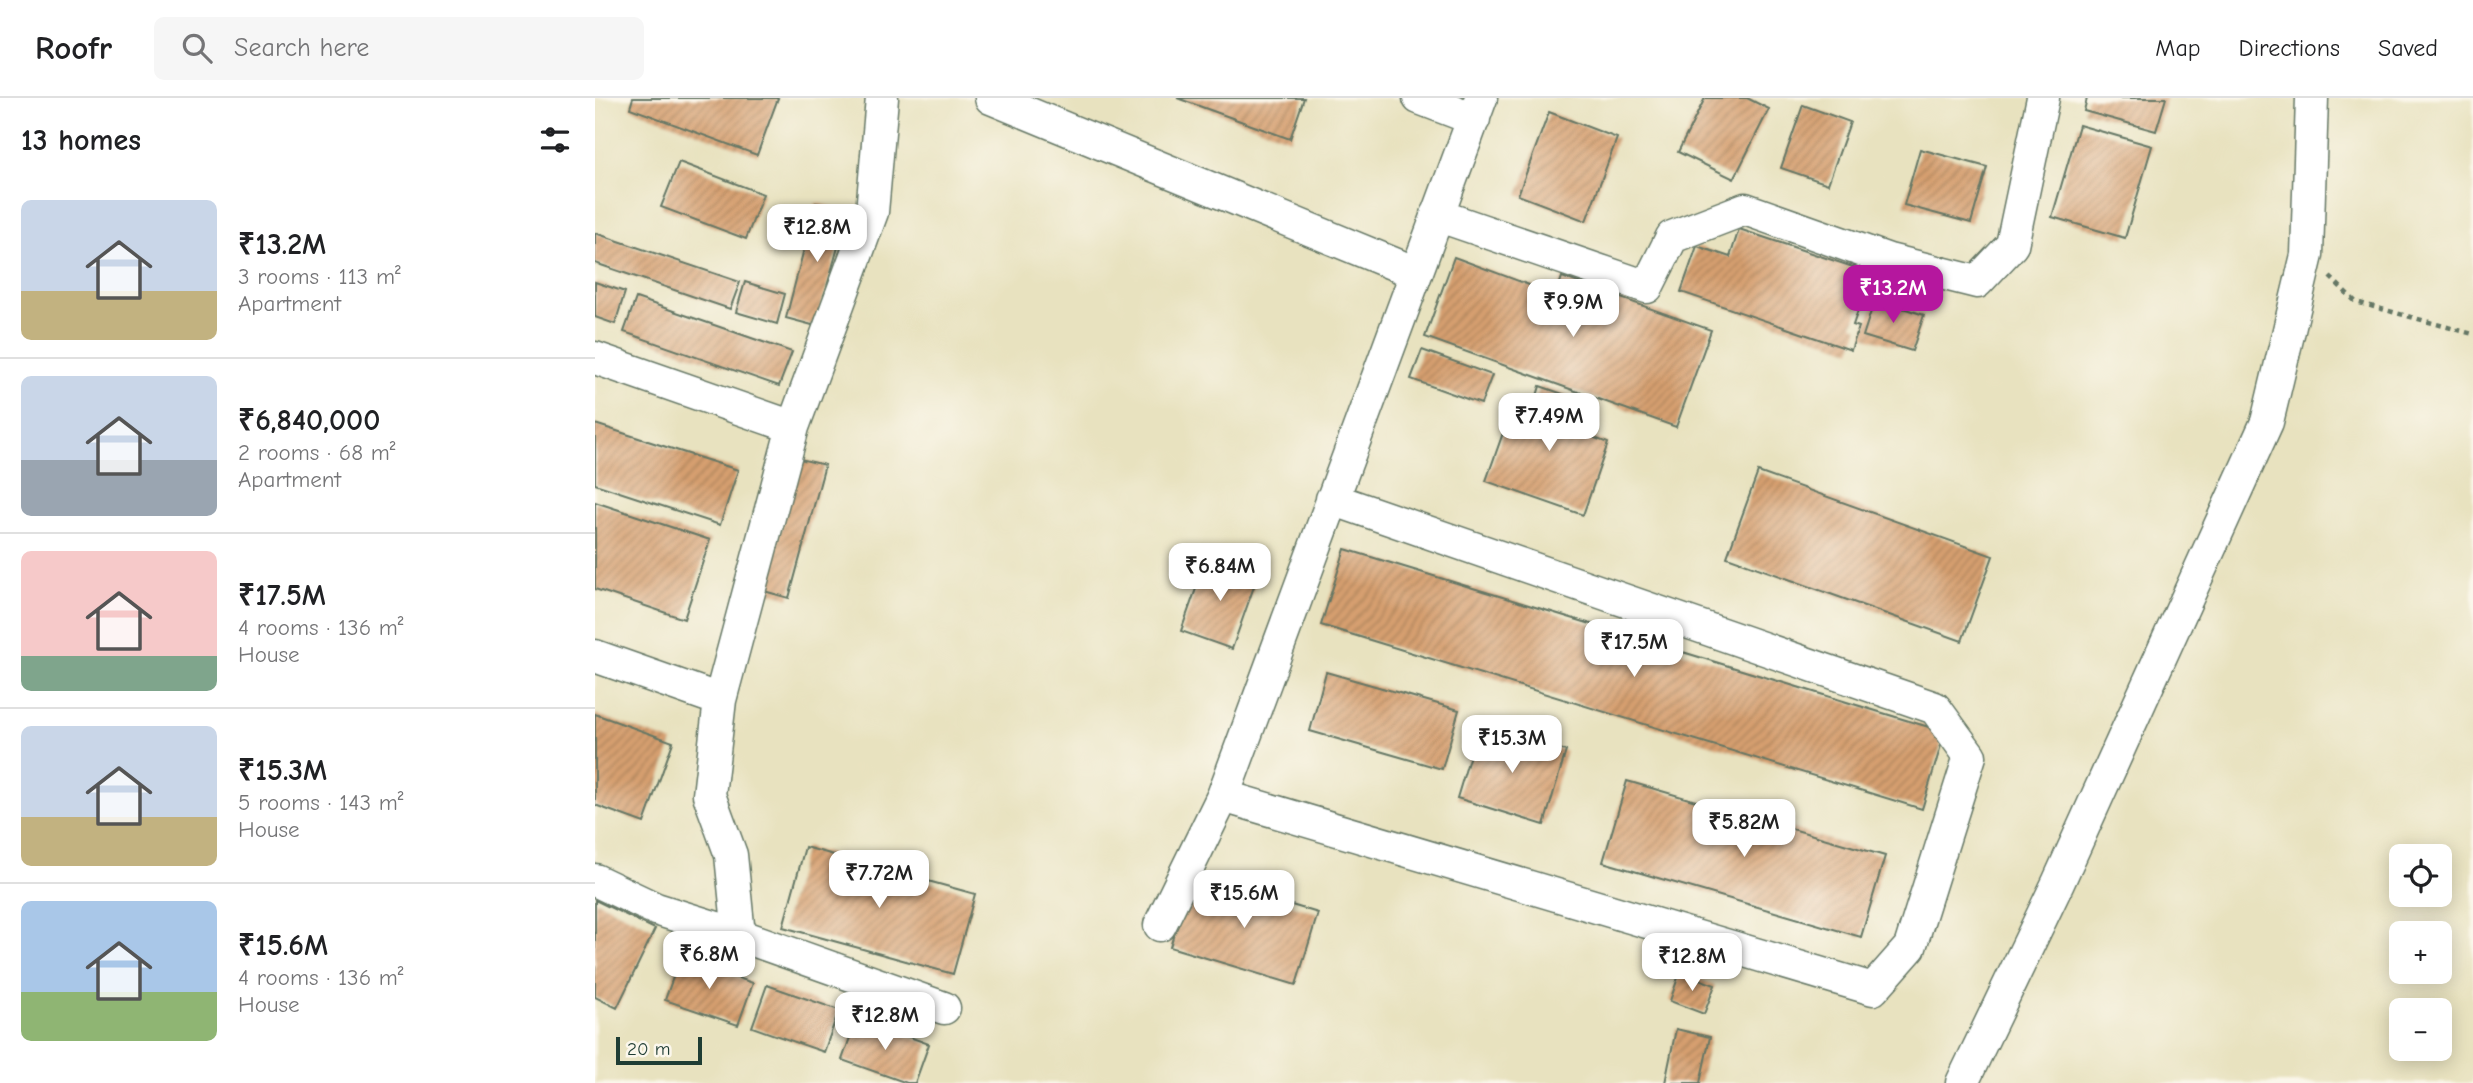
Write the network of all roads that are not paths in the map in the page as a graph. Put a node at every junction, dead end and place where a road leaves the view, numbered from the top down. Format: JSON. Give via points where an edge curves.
{"nodes":[{"id":1,"x":882,"y":98,"type":"edge"},
{"id":2,"x":991,"y":98,"type":"edge"},
{"id":3,"x":1419,"y":98,"type":"edge"},
{"id":4,"x":2043,"y":98,"type":"edge"},
{"id":5,"x":2312,"y":98,"type":"edge"},
{"id":6,"x":1478,"y":108,"type":"edge"},
{"id":7,"x":1437,"y":215,"type":"junction"},
{"id":8,"x":1416,"y":273,"type":"junction"},
{"id":9,"x":595,"y":358,"type":"edge"},
{"id":10,"x":793,"y":427,"type":"junction"},
{"id":11,"x":1332,"y":499,"type":"junction"},
{"id":12,"x":595,"y":656,"type":"edge"},
{"id":13,"x":720,"y":700,"type":"junction"},
{"id":14,"x":1223,"y":796,"type":"junction"},
{"id":15,"x":595,"y":880,"type":"edge"},
{"id":16,"x":1160,"y":925,"type":"dead end"},
{"id":17,"x":739,"y":935,"type":"junction"},
{"id":18,"x":944,"y":1008,"type":"dead end"},
{"id":19,"x":1962,"y":1083,"type":"edge"}],
"edges":[{"from":1,"to":10,"type":"street","via":[[873,212]]},
{"from":2,"to":8,"type":"street"},
{"from":3,"to":6,"type":"street"},
{"from":4,"to":7,"type":"street","via":[[2012,245],[1977,282],[1889,260],[1745,209],[1672,237],[1647,287]]},
{"from":5,"to":19,"type":"street","via":[[2307,255],[2267,422]]},
{"from":6,"to":7,"type":"street"},
{"from":7,"to":8,"type":"street"},
{"from":8,"to":11,"type":"street"},
{"from":9,"to":10,"type":"street"},
{"from":10,"to":13,"type":"street"},
{"from":11,"to":14,"type":"street"},
{"from":11,"to":14,"type":"street","via":[[1935,708],[1970,756],[1910,947],[1873,989]]},
{"from":12,"to":13,"type":"street"},
{"from":13,"to":17,"type":"street","via":[[709,795],[731,855]]},
{"from":14,"to":16,"type":"street"},
{"from":15,"to":17,"type":"street","via":[[656,909]]},
{"from":17,"to":18,"type":"street"}]}
